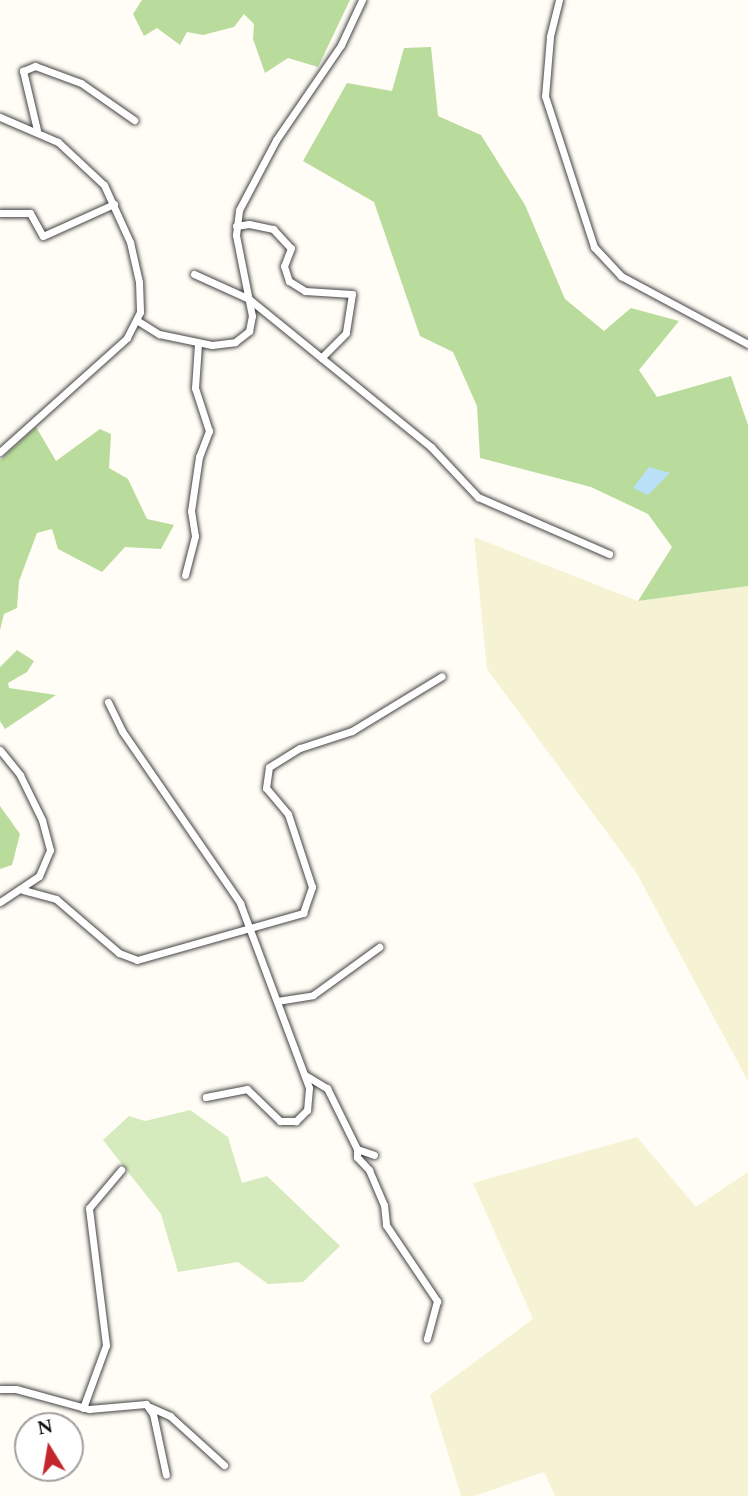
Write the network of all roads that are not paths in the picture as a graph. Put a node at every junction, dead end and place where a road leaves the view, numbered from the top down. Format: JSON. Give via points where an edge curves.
{"nodes":[{"id":1,"x":362,"y":0,"type":"edge"},
{"id":2,"x":559,"y":0,"type":"edge"},
{"id":3,"x":0,"y":117,"type":"edge"},
{"id":4,"x":35,"y":117,"type":"junction"},
{"id":5,"x":134,"y":120,"type":"dead end"},
{"id":6,"x":23,"y":125,"type":"junction"},
{"id":7,"x":37,"y":130,"type":"junction"},
{"id":8,"x":114,"y":204,"type":"junction"},
{"id":9,"x":0,"y":213,"type":"edge"},
{"id":10,"x":236,"y":226,"type":"junction"},
{"id":11,"x":194,"y":274,"type":"dead end"},
{"id":12,"x":249,"y":299,"type":"junction"},
{"id":13,"x":138,"y":321,"type":"junction"},
{"id":14,"x":198,"y":344,"type":"junction"},
{"id":15,"x":748,"y":344,"type":"edge"},
{"id":16,"x":321,"y":358,"type":"junction"},
{"id":17,"x":0,"y":452,"type":"edge"},
{"id":18,"x":609,"y":554,"type":"dead end"},
{"id":19,"x":185,"y":575,"type":"dead end"},
{"id":20,"x":442,"y":676,"type":"dead end"},
{"id":21,"x":108,"y":702,"type":"dead end"},
{"id":22,"x":0,"y":750,"type":"edge"},
{"id":23,"x":23,"y":890,"type":"junction"},
{"id":24,"x":0,"y":902,"type":"edge"},
{"id":25,"x":247,"y":930,"type":"junction"},
{"id":26,"x":379,"y":947,"type":"dead end"},
{"id":27,"x":277,"y":1001,"type":"junction"},
{"id":28,"x":305,"y":1075,"type":"junction"},
{"id":29,"x":206,"y":1097,"type":"dead end"},
{"id":30,"x":357,"y":1149,"type":"junction"},
{"id":31,"x":374,"y":1155,"type":"dead end"},
{"id":32,"x":121,"y":1170,"type":"dead end"},
{"id":33,"x":427,"y":1339,"type":"dead end"},
{"id":34,"x":0,"y":1389,"type":"edge"},
{"id":35,"x":150,"y":1407,"type":"junction"},
{"id":36,"x":83,"y":1408,"type":"junction"},
{"id":37,"x":225,"y":1465,"type":"dead end"},
{"id":38,"x":166,"y":1475,"type":"dead end"}],
"edges":[{"from":1,"to":10,"type":"street","via":[[341,45],[276,140],[246,195]]},
{"from":2,"to":15,"type":"street","via":[[550,37],[545,96],[594,247],[621,276]]},
{"from":3,"to":6,"type":"street"},
{"from":4,"to":5,"type":"street","via":[[23,71],[35,66],[81,83]]},
{"from":4,"to":6,"type":"street"},
{"from":4,"to":7,"type":"street"},
{"from":6,"to":7,"type":"street"},
{"from":7,"to":8,"type":"street","via":[[85,163]]},
{"from":8,"to":9,"type":"street","via":[[43,236],[30,213]]},
{"from":8,"to":13,"type":"street","via":[[137,268]]},
{"from":10,"to":12,"type":"street"},
{"from":10,"to":16,"type":"street","via":[[272,229],[290,248],[284,266],[289,281],[305,291],[352,294],[346,333]]},
{"from":11,"to":12,"type":"street"},
{"from":12,"to":14,"type":"street","via":[[253,324],[242,337],[227,344]]},
{"from":12,"to":16,"type":"street"},
{"from":13,"to":14,"type":"street","via":[[159,334]]},
{"from":13,"to":17,"type":"street","via":[[95,369]]},
{"from":14,"to":19,"type":"street","via":[[194,388],[209,431],[199,457],[191,511],[195,536]]},
{"from":16,"to":18,"type":"street","via":[[430,447],[478,497]]},
{"from":20,"to":25,"type":"street","via":[[352,730],[300,748],[269,767],[267,788],[288,814],[312,887],[311,899],[303,912]]},
{"from":21,"to":25,"type":"street","via":[[122,731],[234,893]]},
{"from":22,"to":23,"type":"street","via":[[20,775],[49,844],[44,870]]},
{"from":23,"to":24,"type":"street"},
{"from":23,"to":25,"type":"street","via":[[56,899],[119,953],[137,960]]},
{"from":25,"to":27,"type":"street"},
{"from":26,"to":27,"type":"street","via":[[313,995]]},
{"from":27,"to":28,"type":"street"},
{"from":28,"to":29,"type":"street","via":[[307,1110],[296,1121],[280,1121],[247,1089]]},
{"from":28,"to":30,"type":"street","via":[[327,1088]]},
{"from":30,"to":31,"type":"street"},
{"from":30,"to":33,"type":"street","via":[[384,1205],[386,1225],[438,1301]]},
{"from":32,"to":36,"type":"street","via":[[89,1208],[106,1345]]},
{"from":34,"to":36,"type":"street","via":[[16,1389]]},
{"from":35,"to":36,"type":"street","via":[[137,1402]]},
{"from":35,"to":37,"type":"street","via":[[170,1416]]},
{"from":35,"to":38,"type":"street"}]}
